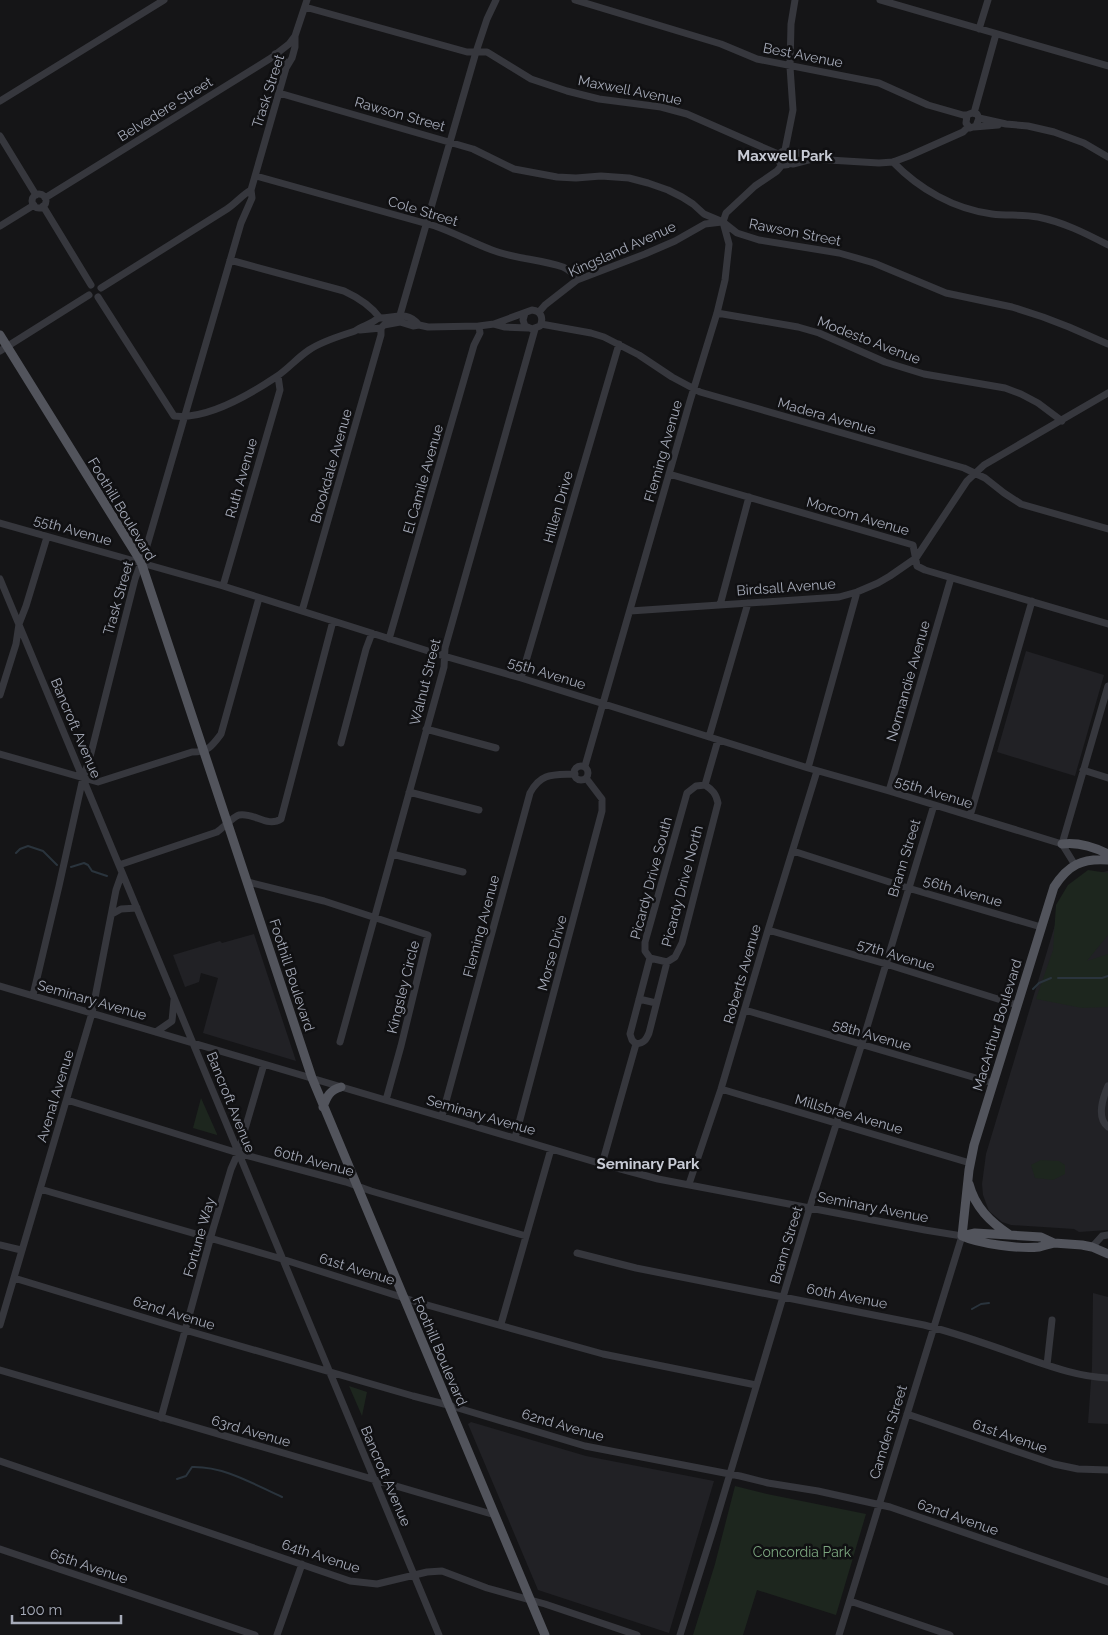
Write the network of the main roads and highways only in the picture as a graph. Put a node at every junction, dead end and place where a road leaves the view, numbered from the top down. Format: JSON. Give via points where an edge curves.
{"nodes":[{"id":1,"x":0,"y":335,"type":"edge"},
{"id":2,"x":4,"y":349,"type":"edge"},
{"id":3,"x":1062,"y":844,"type":"road end"},
{"id":4,"x":1108,"y":854,"type":"edge"},
{"id":5,"x":1108,"y":860,"type":"edge"},
{"id":6,"x":341,"y":1087,"type":"road end"},
{"id":7,"x":324,"y":1107,"type":"junction"},
{"id":8,"x":968,"y":1179,"type":"junction"},
{"id":9,"x":1010,"y":1235,"type":"junction"},
{"id":10,"x":962,"y":1236,"type":"junction"},
{"id":11,"x":1054,"y":1243,"type":"junction"},
{"id":12,"x":1108,"y":1254,"type":"edge"},
{"id":13,"x":545,"y":1635,"type":"edge"}],
"edges":[{"from":1,"to":2,"type":"main road","name":"Foothill Boulevard"},
{"from":2,"to":7,"type":"main road","name":"Foothill Boulevard","via":[[141,562]]},
{"from":3,"to":4,"type":"main road","via":[[1075,844]]},
{"from":5,"to":8,"type":"main road","name":"MacArthur Boulevard","via":[[1094,859],[1075,865],[1054,887],[993,1083]]},
{"from":6,"to":7,"type":"main road","via":[[330,1092]]},
{"from":7,"to":13,"type":"main road","name":"Foothill Boulevard"},
{"from":8,"to":9,"type":"main road","via":[[982,1212]]},
{"from":8,"to":10,"type":"main road","name":"MacArthur Boulevard"},
{"from":9,"to":10,"type":"main road","via":[[975,1233]]},
{"from":9,"to":11,"type":"main road","via":[[1041,1237]]},
{"from":10,"to":11,"type":"main road","via":[[974,1241],[1030,1247]]},
{"from":11,"to":12,"type":"main road","via":[[1092,1247]]}]}
